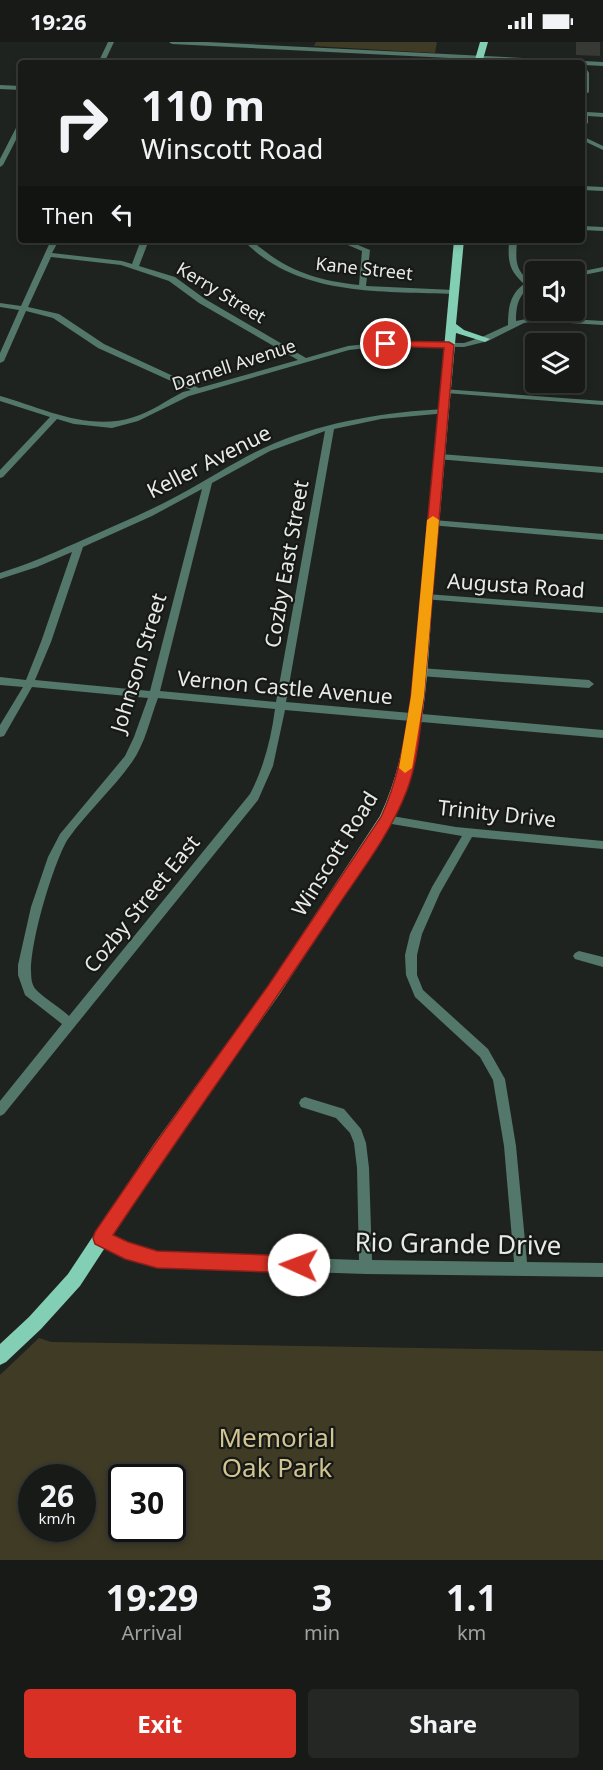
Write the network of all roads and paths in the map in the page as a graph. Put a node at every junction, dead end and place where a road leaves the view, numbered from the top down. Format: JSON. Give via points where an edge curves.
{"nodes":[{"id":1,"x":111,"y":42,"type":"edge"},
{"id":2,"x":172,"y":42,"type":"edge"},
{"id":3,"x":484,"y":42,"type":"edge"},
{"id":4,"x":102,"y":60,"type":"edge"},
{"id":5,"x":463,"y":60,"type":"edge"},
{"id":6,"x":479,"y":60,"type":"edge"},
{"id":7,"x":585,"y":64,"type":"edge"},
{"id":8,"x":603,"y":64,"type":"edge"},
{"id":9,"x":585,"y":71,"type":"edge"},
{"id":10,"x":0,"y":87,"type":"edge"},
{"id":11,"x":18,"y":88,"type":"edge"},
{"id":12,"x":585,"y":95,"type":"edge"},
{"id":13,"x":585,"y":114,"type":"edge"},
{"id":14,"x":603,"y":116,"type":"edge"},
{"id":15,"x":18,"y":130,"type":"edge"},
{"id":16,"x":585,"y":139,"type":"edge"},
{"id":17,"x":603,"y":148,"type":"edge"},
{"id":18,"x":0,"y":165,"type":"edge"},
{"id":19,"x":585,"y":188,"type":"edge"},
{"id":20,"x":603,"y":189,"type":"edge"},
{"id":21,"x":585,"y":228,"type":"edge"},
{"id":22,"x":603,"y":229,"type":"edge"},
{"id":23,"x":54,"y":243,"type":"edge"},
{"id":24,"x":145,"y":243,"type":"edge"},
{"id":25,"x":250,"y":243,"type":"edge"},
{"id":26,"x":348,"y":243,"type":"edge"},
{"id":27,"x":459,"y":243,"type":"edge"},
{"id":28,"x":513,"y":243,"type":"edge"},
{"id":29,"x":48,"y":255,"type":"junction"},
{"id":30,"x":135,"y":266,"type":"junction"},
{"id":31,"x":603,"y":269,"type":"edge"},
{"id":32,"x":585,"y":273,"type":"edge"},
{"id":33,"x":525,"y":278,"type":"edge"},
{"id":34,"x":362,"y":287,"type":"junction"},
{"id":35,"x":525,"y":288,"type":"edge"},
{"id":36,"x":454,"y":292,"type":"junction"},
{"id":37,"x":0,"y":305,"type":"edge"},
{"id":38,"x":25,"y":307,"type":"junction"},
{"id":39,"x":603,"y":323,"type":"edge"},
{"id":40,"x":451,"y":325,"type":"junction"},
{"id":41,"x":512,"y":326,"type":"junction"},
{"id":42,"x":485,"y":339,"type":"junction"},
{"id":43,"x":449,"y":345,"type":"junction"},
{"id":44,"x":303,"y":359,"type":"junction"},
{"id":45,"x":0,"y":361,"type":"edge"},
{"id":46,"x":198,"y":390,"type":"junction"},
{"id":47,"x":446,"y":391,"type":"junction"},
{"id":48,"x":0,"y":398,"type":"edge"},
{"id":49,"x":603,"y":403,"type":"edge"},
{"id":50,"x":444,"y":411,"type":"junction"},
{"id":51,"x":55,"y":416,"type":"junction"},
{"id":52,"x":330,"y":428,"type":"junction"},
{"id":53,"x":440,"y":457,"type":"junction"},
{"id":54,"x":603,"y":470,"type":"edge"},
{"id":55,"x":0,"y":474,"type":"edge"},
{"id":56,"x":208,"y":482,"type":"junction"},
{"id":57,"x":433,"y":523,"type":"junction"},
{"id":58,"x":603,"y":537,"type":"edge"},
{"id":59,"x":79,"y":545,"type":"junction"},
{"id":60,"x":0,"y":576,"type":"edge"},
{"id":61,"x":426,"y":597,"type":"junction"},
{"id":62,"x":603,"y":610,"type":"edge"},
{"id":63,"x":420,"y":672,"type":"junction"},
{"id":64,"x":0,"y":681,"type":"edge"},
{"id":65,"x":30,"y":684,"type":"junction"},
{"id":66,"x":589,"y":684,"type":"dead end"},
{"id":67,"x":154,"y":695,"type":"junction"},
{"id":68,"x":280,"y":706,"type":"junction"},
{"id":69,"x":415,"y":718,"type":"junction"},
{"id":70,"x":0,"y":733,"type":"edge"},
{"id":71,"x":603,"y":734,"type":"edge"},
{"id":72,"x":387,"y":819,"type":"junction"},
{"id":73,"x":469,"y":832,"type":"junction"},
{"id":74,"x":603,"y":846,"type":"edge"},
{"id":75,"x":579,"y":957,"type":"dead end"},
{"id":76,"x":603,"y":962,"type":"edge"},
{"id":77,"x":70,"y":1023,"type":"junction"},
{"id":78,"x":305,"y":1103,"type":"dead end"},
{"id":79,"x":0,"y":1110,"type":"edge"},
{"id":80,"x":101,"y":1238,"type":"junction"},
{"id":81,"x":366,"y":1267,"type":"junction"},
{"id":82,"x":521,"y":1268,"type":"junction"},
{"id":83,"x":603,"y":1270,"type":"edge"},
{"id":84,"x":0,"y":1356,"type":"edge"}],
"edges":[{"from":1,"to":4,"type":"street"},
{"from":2,"to":5,"type":"street"},
{"from":3,"to":6,"type":"main road"},
{"from":7,"to":8,"type":"street"},
{"from":9,"to":12,"type":"street"},
{"from":10,"to":11,"type":"street"},
{"from":13,"to":14,"type":"street"},
{"from":15,"to":18,"type":"street"},
{"from":16,"to":17,"type":"street"},
{"from":19,"to":20,"type":"street"},
{"from":21,"to":22,"type":"street"},
{"from":23,"to":29,"type":"street"},
{"from":24,"to":30,"type":"street"},
{"from":25,"to":34,"type":"street","name":"Kane Street","via":[[297,274]]},
{"from":26,"to":34,"type":"street","via":[[366,250]]},
{"from":27,"to":36,"type":"main road","name":"Winscott Road"},
{"from":28,"to":33,"type":"street","via":[[514,271]]},
{"from":29,"to":30,"type":"street","name":"Kerry Street"},
{"from":29,"to":38,"type":"street"},
{"from":30,"to":44,"type":"street","name":"Kerry Street","via":[[172,279],[202,301]]},
{"from":31,"to":32,"type":"street"},
{"from":34,"to":36,"type":"street","name":"Kane Street"},
{"from":35,"to":41,"type":"street","via":[[513,299]]},
{"from":36,"to":40,"type":"main road","name":"Winscott Road"},
{"from":37,"to":38,"type":"street"},
{"from":38,"to":45,"type":"street"},
{"from":38,"to":46,"type":"street","via":[[56,316],[101,346]]},
{"from":39,"to":41,"type":"street","name":"Darnell Avenue","via":[[536,319]]},
{"from":40,"to":42,"type":"main road"},
{"from":40,"to":43,"type":"main road","name":"Winscott Road"},
{"from":41,"to":42,"type":"street","name":"Darnell Avenue"},
{"from":42,"to":43,"type":"street","name":"Darnell Avenue"},
{"from":43,"to":44,"type":"street","name":"Darnell Avenue","via":[[368,345]]},
{"from":43,"to":47,"type":"main road","name":"Winscott Road"},
{"from":44,"to":46,"type":"street","name":"Darnell Avenue"},
{"from":46,"to":51,"type":"street","name":"Darnell Avenue","via":[[125,423],[91,425]]},
{"from":47,"to":49,"type":"street"},
{"from":47,"to":50,"type":"main road","name":"Winscott Road"},
{"from":48,"to":51,"type":"street","name":"Darnell Avenue"},
{"from":50,"to":52,"type":"street","name":"Keller Avenue","via":[[389,414]]},
{"from":50,"to":53,"type":"main road","name":"Winscott Road"},
{"from":51,"to":55,"type":"street"},
{"from":52,"to":56,"type":"street","name":"Keller Avenue","via":[[280,444]]},
{"from":52,"to":68,"type":"street","name":"Cozby East Street"},
{"from":53,"to":54,"type":"street"},
{"from":53,"to":57,"type":"main road","name":"Winscott Road"},
{"from":56,"to":59,"type":"street","name":"Keller Avenue"},
{"from":56,"to":67,"type":"street","name":"Johnson Street"},
{"from":57,"to":58,"type":"street"},
{"from":57,"to":61,"type":"main road","name":"Winscott Road"},
{"from":59,"to":60,"type":"street","name":"Keller Avenue"},
{"from":59,"to":65,"type":"street"},
{"from":61,"to":62,"type":"street","name":"Augusta Road"},
{"from":61,"to":63,"type":"main road","name":"Winscott Road"},
{"from":63,"to":66,"type":"street"},
{"from":63,"to":69,"type":"main road","name":"Winscott Road"},
{"from":64,"to":65,"type":"street","name":"Vernon Castle Avenue"},
{"from":65,"to":67,"type":"street","name":"Vernon Castle Avenue"},
{"from":65,"to":70,"type":"street"},
{"from":67,"to":68,"type":"street","name":"Vernon Castle Avenue"},
{"from":67,"to":77,"type":"street","name":"Johnson Street","via":[[129,758],[64,837],[53,857],[37,907],[24,965],[26,985]]},
{"from":68,"to":69,"type":"street","name":"Vernon Castle Avenue"},
{"from":68,"to":77,"type":"street","name":"Cozby Street East","via":[[268,768],[254,797]]},
{"from":69,"to":71,"type":"street","name":"Vernon Castle Avenue"},
{"from":69,"to":72,"type":"main road","name":"Winscott Road","via":[[401,789]]},
{"from":72,"to":73,"type":"street","name":"Trinity Drive"},
{"from":72,"to":80,"type":"main road","name":"Winscott Road","via":[[274,990]]},
{"from":73,"to":74,"type":"street","name":"Trinity Drive"},
{"from":73,"to":82,"type":"street","via":[[420,921],[410,950],[410,970],[414,987],[484,1053],[499,1079],[510,1146]]},
{"from":75,"to":76,"type":"street"},
{"from":77,"to":79,"type":"street","name":"Cozby Street East"},
{"from":78,"to":81,"type":"street","via":[[340,1113],[356,1129],[363,1168]]},
{"from":80,"to":81,"type":"street","name":"Rio Grande Drive","via":[[157,1260]]},
{"from":80,"to":84,"type":"main road","name":"Winscott Road","via":[[74,1280]]},
{"from":81,"to":82,"type":"street","name":"Rio Grande Drive"},
{"from":82,"to":83,"type":"street","name":"Rio Grande Drive"}]}
